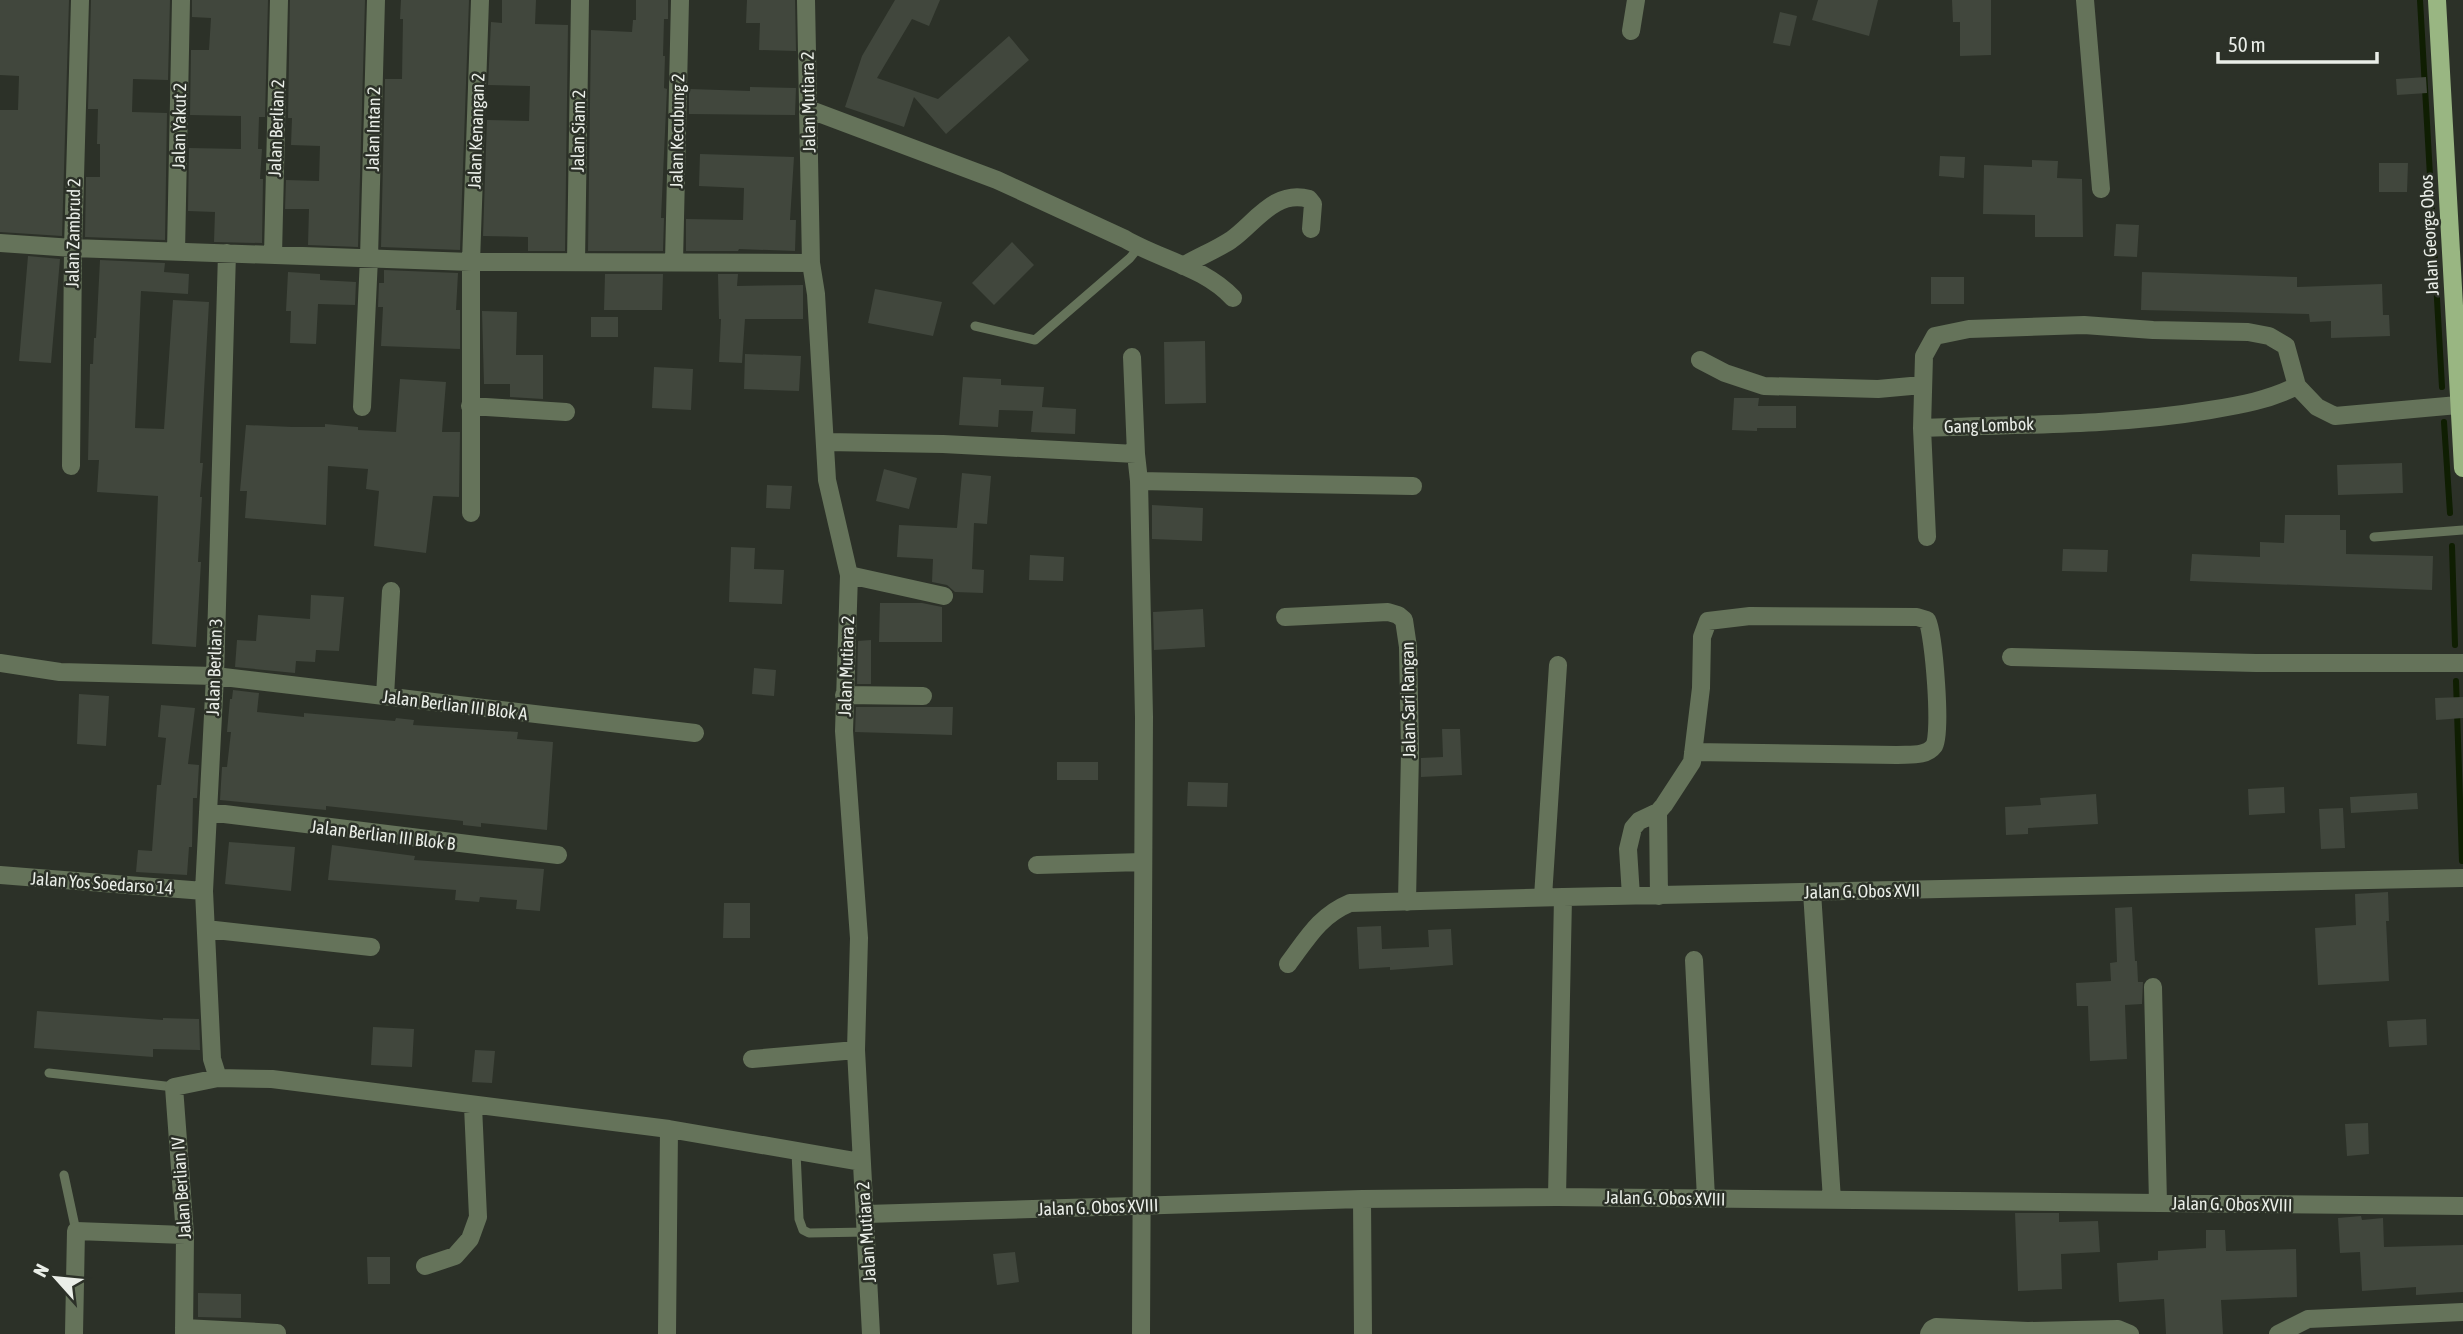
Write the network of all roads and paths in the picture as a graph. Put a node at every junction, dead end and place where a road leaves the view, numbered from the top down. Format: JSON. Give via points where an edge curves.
{"nodes":[{"id":1,"x":80,"y":0,"type":"edge"},
{"id":2,"x":181,"y":0,"type":"edge"},
{"id":3,"x":279,"y":0,"type":"edge"},
{"id":4,"x":376,"y":0,"type":"edge"},
{"id":5,"x":480,"y":0,"type":"edge"},
{"id":6,"x":580,"y":0,"type":"edge"},
{"id":7,"x":680,"y":0,"type":"edge"},
{"id":8,"x":806,"y":0,"type":"edge"},
{"id":9,"x":1636,"y":0,"type":"edge"},
{"id":10,"x":2085,"y":0,"type":"edge"},
{"id":11,"x":2437,"y":0,"type":"edge"},
{"id":12,"x":1631,"y":31,"type":"dead end"},
{"id":13,"x":808,"y":109,"type":"junction"},
{"id":14,"x":2102,"y":189,"type":"dead end"},
{"id":15,"x":1311,"y":229,"type":"dead end"},
{"id":16,"x":0,"y":243,"type":"edge"},
{"id":17,"x":73,"y":248,"type":"junction"},
{"id":18,"x":1138,"y":248,"type":"junction"},
{"id":19,"x":176,"y":252,"type":"junction"},
{"id":20,"x":227,"y":253,"type":"junction"},
{"id":21,"x":272,"y":255,"type":"junction"},
{"id":22,"x":369,"y":258,"type":"junction"},
{"id":23,"x":471,"y":262,"type":"junction"},
{"id":24,"x":576,"y":262,"type":"junction"},
{"id":25,"x":674,"y":262,"type":"junction"},
{"id":26,"x":811,"y":262,"type":"junction"},
{"id":27,"x":1183,"y":266,"type":"junction"},
{"id":28,"x":1233,"y":298,"type":"dead end"},
{"id":29,"x":975,"y":326,"type":"dead end"},
{"id":30,"x":1132,"y":356,"type":"dead end"},
{"id":31,"x":1700,"y":360,"type":"dead end"},
{"id":32,"x":1922,"y":385,"type":"junction"},
{"id":33,"x":2297,"y":386,"type":"junction"},
{"id":34,"x":2458,"y":404,"type":"junction"},
{"id":35,"x":470,"y":406,"type":"junction"},
{"id":36,"x":362,"y":407,"type":"dead end"},
{"id":37,"x":566,"y":412,"type":"dead end"},
{"id":38,"x":1922,"y":428,"type":"junction"},
{"id":39,"x":826,"y":442,"type":"junction"},
{"id":40,"x":1136,"y":454,"type":"junction"},
{"id":41,"x":71,"y":466,"type":"dead end"},
{"id":42,"x":2463,"y":468,"type":"edge"},
{"id":43,"x":1139,"y":481,"type":"junction"},
{"id":44,"x":1413,"y":486,"type":"dead end"},
{"id":45,"x":471,"y":513,"type":"dead end"},
{"id":46,"x":2463,"y":530,"type":"edge"},
{"id":47,"x":1927,"y":537,"type":"dead end"},
{"id":48,"x":2374,"y":537,"type":"dead end"},
{"id":49,"x":849,"y":575,"type":"junction"},
{"id":50,"x":391,"y":592,"type":"dead end"},
{"id":51,"x":944,"y":596,"type":"dead end"},
{"id":52,"x":1285,"y":617,"type":"dead end"},
{"id":53,"x":2011,"y":657,"type":"dead end"},
{"id":54,"x":0,"y":663,"type":"edge"},
{"id":55,"x":2463,"y":663,"type":"edge"},
{"id":56,"x":1558,"y":665,"type":"dead end"},
{"id":57,"x":215,"y":676,"type":"junction"},
{"id":58,"x":845,"y":695,"type":"junction"},
{"id":59,"x":384,"y":696,"type":"junction"},
{"id":60,"x":923,"y":696,"type":"dead end"},
{"id":61,"x":695,"y":733,"type":"dead end"},
{"id":62,"x":1693,"y":752,"type":"junction"},
{"id":63,"x":208,"y":812,"type":"junction"},
{"id":64,"x":1658,"y":812,"type":"junction"},
{"id":65,"x":558,"y":855,"type":"dead end"},
{"id":66,"x":1143,"y":862,"type":"junction"},
{"id":67,"x":1037,"y":865,"type":"dead end"},
{"id":68,"x":0,"y":875,"type":"edge"},
{"id":69,"x":2463,"y":878,"type":"edge"},
{"id":70,"x":204,"y":891,"type":"junction"},
{"id":71,"x":1812,"y":892,"type":"junction"},
{"id":72,"x":1631,"y":896,"type":"junction"},
{"id":73,"x":1659,"y":896,"type":"junction"},
{"id":74,"x":1543,"y":897,"type":"junction"},
{"id":75,"x":1563,"y":897,"type":"junction"},
{"id":76,"x":1407,"y":902,"type":"junction"},
{"id":77,"x":206,"y":929,"type":"junction"},
{"id":78,"x":371,"y":947,"type":"dead end"},
{"id":79,"x":1694,"y":960,"type":"dead end"},
{"id":80,"x":1287,"y":964,"type":"dead end"},
{"id":81,"x":2153,"y":987,"type":"dead end"},
{"id":82,"x":856,"y":1050,"type":"junction"},
{"id":83,"x":752,"y":1059,"type":"dead end"},
{"id":84,"x":49,"y":1073,"type":"dead end"},
{"id":85,"x":218,"y":1078,"type":"junction"},
{"id":86,"x":174,"y":1087,"type":"junction"},
{"id":87,"x":473,"y":1106,"type":"junction"},
{"id":88,"x":669,"y":1129,"type":"junction"},
{"id":89,"x":796,"y":1152,"type":"junction"},
{"id":90,"x":861,"y":1161,"type":"junction"},
{"id":91,"x":64,"y":1175,"type":"dead end"},
{"id":92,"x":1558,"y":1197,"type":"junction"},
{"id":93,"x":1706,"y":1198,"type":"junction"},
{"id":94,"x":1362,"y":1199,"type":"junction"},
{"id":95,"x":1832,"y":1200,"type":"junction"},
{"id":96,"x":2158,"y":1203,"type":"junction"},
{"id":97,"x":1142,"y":1206,"type":"junction"},
{"id":98,"x":2463,"y":1206,"type":"edge"},
{"id":99,"x":867,"y":1223,"type":"junction"},
{"id":100,"x":76,"y":1231,"type":"junction"},
{"id":101,"x":185,"y":1235,"type":"junction"},
{"id":102,"x":425,"y":1266,"type":"dead end"},
{"id":103,"x":2463,"y":1312,"type":"edge"},
{"id":104,"x":184,"y":1331,"type":"edge"},
{"id":105,"x":1932,"y":1331,"type":"edge"},
{"id":106,"x":74,"y":1334,"type":"edge"},
{"id":107,"x":277,"y":1334,"type":"edge"},
{"id":108,"x":667,"y":1334,"type":"edge"},
{"id":109,"x":871,"y":1334,"type":"edge"},
{"id":110,"x":1141,"y":1334,"type":"edge"},
{"id":111,"x":1363,"y":1334,"type":"edge"},
{"id":112,"x":2130,"y":1334,"type":"edge"},
{"id":113,"x":2278,"y":1334,"type":"edge"}],
"edges":[{"from":1,"to":17,"type":"street","name":"Jalan Zambrud 2"},
{"from":2,"to":19,"type":"street","name":"Jalan Yakut 2"},
{"from":3,"to":21,"type":"street","name":"Jalan Berlian 2"},
{"from":4,"to":22,"type":"street","name":"Jalan Intan 2"},
{"from":5,"to":23,"type":"street","name":"Jalan Kenangan 2"},
{"from":6,"to":24,"type":"street","name":"Jalan Siam 2"},
{"from":7,"to":25,"type":"street","name":"Jalan Kecubung 2"},
{"from":8,"to":13,"type":"street","name":"Jalan Mutiara 2"},
{"from":9,"to":12,"type":"street"},
{"from":10,"to":14,"type":"street"},
{"from":11,"to":34,"type":"main road","name":"Jalan George Obos"},
{"from":13,"to":18,"type":"street","via":[[997,180]]},
{"from":13,"to":26,"type":"street","name":"Jalan Mutiara 2"},
{"from":15,"to":27,"type":"street","via":[[1313,204],[1309,199],[1275,202],[1230,241]]},
{"from":16,"to":17,"type":"street"},
{"from":17,"to":19,"type":"street"},
{"from":17,"to":41,"type":"street","name":"Jalan Zambrud 2"},
{"from":18,"to":27,"type":"street"},
{"from":18,"to":29,"type":"lane","via":[[1035,340]]},
{"from":19,"to":20,"type":"street"},
{"from":20,"to":21,"type":"street"},
{"from":20,"to":57,"type":"street","name":"Jalan Berlian 3"},
{"from":21,"to":22,"type":"street"},
{"from":22,"to":23,"type":"street"},
{"from":22,"to":36,"type":"street","name":"Jalan Intan 2"},
{"from":23,"to":24,"type":"street"},
{"from":23,"to":35,"type":"street","name":"Jalan Kenangan 2"},
{"from":24,"to":25,"type":"street"},
{"from":25,"to":26,"type":"street"},
{"from":26,"to":39,"type":"street","name":"Jalan Mutiara 2"},
{"from":27,"to":28,"type":"street","via":[[1221,285]]},
{"from":30,"to":40,"type":"street"},
{"from":31,"to":32,"type":"street","via":[[1764,386],[1878,389]]},
{"from":32,"to":33,"type":"street","name":"Gang Lombok","via":[[1924,356],[1935,335],[1969,329],[2084,325],[2269,336],[2286,346]]},
{"from":32,"to":38,"type":"street","name":"Gang Lombok"},
{"from":33,"to":34,"type":"street","via":[[2317,407],[2335,416]]},
{"from":33,"to":38,"type":"street","name":"Gang Lombok","via":[[2252,403],[2157,419]]},
{"from":34,"to":42,"type":"main road","name":"Jalan George Obos"},
{"from":35,"to":37,"type":"street"},
{"from":35,"to":45,"type":"street","name":"Jalan Kenangan 2"},
{"from":38,"to":47,"type":"street"},
{"from":39,"to":40,"type":"street"},
{"from":39,"to":49,"type":"street","name":"Jalan Mutiara 2","via":[[827,480]]},
{"from":40,"to":43,"type":"street"},
{"from":43,"to":44,"type":"street"},
{"from":43,"to":66,"type":"street"},
{"from":46,"to":48,"type":"lane"},
{"from":49,"to":51,"type":"street"},
{"from":49,"to":58,"type":"street","name":"Jalan Mutiara 2"},
{"from":50,"to":59,"type":"street"},
{"from":52,"to":76,"type":"street","name":"Jalan Sari Rangan","via":[[1388,612],[1404,620],[1410,738]]},
{"from":53,"to":55,"type":"street"},
{"from":54,"to":57,"type":"street","name":"Jalan Berlian III Blok A","via":[[60,672]]},
{"from":56,"to":74,"type":"street"},
{"from":57,"to":59,"type":"street","name":"Jalan Berlian III Blok A"},
{"from":57,"to":63,"type":"street","name":"Jalan Berlian 3"},
{"from":58,"to":60,"type":"street"},
{"from":58,"to":82,"type":"street","name":"Jalan Mutiara 2","via":[[859,938]]},
{"from":59,"to":61,"type":"street","name":"Jalan Berlian III Blok A"},
{"from":62,"to":62,"type":"street","via":[[1897,755],[1931,750],[1937,743],[1938,719],[1927,620],[1750,616],[1708,621],[1702,637],[1702,688]]},
{"from":62,"to":64,"type":"street","via":[[1692,762]]},
{"from":63,"to":65,"type":"street","name":"Jalan Berlian III Blok B"},
{"from":63,"to":70,"type":"street","name":"Jalan Berlian 3"},
{"from":64,"to":72,"type":"street","via":[[1639,821],[1629,837]]},
{"from":64,"to":73,"type":"street"},
{"from":66,"to":67,"type":"street"},
{"from":66,"to":97,"type":"street"},
{"from":68,"to":70,"type":"street","name":"Jalan Yos Soedarso 14"},
{"from":69,"to":71,"type":"street","name":"Jalan G. Obos XVII"},
{"from":70,"to":77,"type":"street","name":"Jalan Berlian 3"},
{"from":71,"to":73,"type":"street","name":"Jalan G. Obos XVII"},
{"from":71,"to":95,"type":"street"},
{"from":72,"to":73,"type":"street","name":"Jalan G. Obos XVII"},
{"from":72,"to":75,"type":"street","name":"Jalan G. Obos XVII"},
{"from":74,"to":75,"type":"street","name":"Jalan G. Obos XVII"},
{"from":74,"to":76,"type":"street","name":"Jalan G. Obos XVII"},
{"from":75,"to":92,"type":"street"},
{"from":76,"to":80,"type":"street","name":"Jalan G. Obos XVII","via":[[1350,903],[1335,909]]},
{"from":77,"to":78,"type":"street"},
{"from":77,"to":85,"type":"street","name":"Jalan Berlian 3","via":[[212,1059]]},
{"from":79,"to":93,"type":"street"},
{"from":81,"to":96,"type":"street"},
{"from":82,"to":83,"type":"street"},
{"from":82,"to":90,"type":"street","name":"Jalan Mutiara 2"},
{"from":84,"to":86,"type":"lane"},
{"from":85,"to":86,"type":"street"},
{"from":85,"to":87,"type":"street","via":[[272,1079]]},
{"from":86,"to":101,"type":"street","name":"Jalan Berlian IV"},
{"from":87,"to":88,"type":"street"},
{"from":87,"to":102,"type":"street","via":[[478,1217],[470,1239],[455,1256]]},
{"from":88,"to":89,"type":"street"},
{"from":88,"to":108,"type":"street"},
{"from":89,"to":90,"type":"street"},
{"from":89,"to":99,"type":"lane","via":[[803,1230],[809,1233]]},
{"from":90,"to":99,"type":"street","name":"Jalan Mutiara 2"},
{"from":91,"to":100,"type":"lane"},
{"from":92,"to":93,"type":"street","name":"Jalan G. Obos XVIII"},
{"from":92,"to":94,"type":"street","name":"Jalan G. Obos XVIII"},
{"from":93,"to":95,"type":"street","name":"Jalan G. Obos XVIII"},
{"from":94,"to":97,"type":"street","name":"Jalan G. Obos XVIII"},
{"from":94,"to":111,"type":"street"},
{"from":95,"to":96,"type":"street","name":"Jalan G. Obos XVIII"},
{"from":96,"to":98,"type":"street","name":"Jalan G. Obos XVIII"},
{"from":97,"to":99,"type":"street","name":"Jalan G. Obos XVIII"},
{"from":97,"to":110,"type":"street"},
{"from":99,"to":109,"type":"street","name":"Jalan Mutiara 2"},
{"from":100,"to":101,"type":"street"},
{"from":100,"to":106,"type":"street"},
{"from":101,"to":104,"type":"street","name":"Jalan Berlian IV"},
{"from":103,"to":113,"type":"street","via":[[2308,1319]]},
{"from":104,"to":107,"type":"street"},
{"from":105,"to":112,"type":"street","via":[[2118,1329]]}]}
